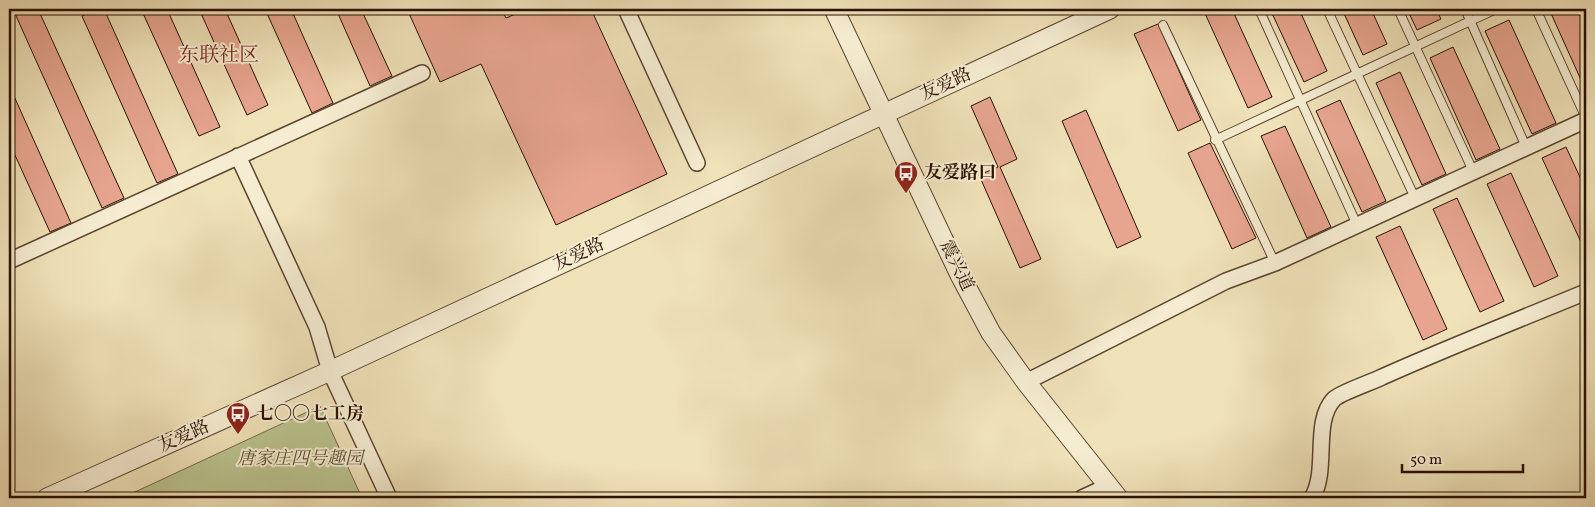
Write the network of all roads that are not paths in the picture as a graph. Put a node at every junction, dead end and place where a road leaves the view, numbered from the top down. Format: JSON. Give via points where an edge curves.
{"nodes":[{"id":1,"x":626,"y":9,"type":"edge"},
{"id":2,"x":834,"y":9,"type":"edge"},
{"id":3,"x":1110,"y":9,"type":"edge"},
{"id":4,"x":1259,"y":9,"type":"edge"},
{"id":5,"x":1327,"y":9,"type":"edge"},
{"id":6,"x":1398,"y":9,"type":"edge"},
{"id":7,"x":1465,"y":9,"type":"edge"},
{"id":8,"x":1496,"y":9,"type":"edge"},
{"id":9,"x":1536,"y":9,"type":"edge"},
{"id":10,"x":1470,"y":21,"type":"junction"},
{"id":11,"x":1162,"y":25,"type":"dead end"},
{"id":12,"x":1416,"y":46,"type":"junction"},
{"id":13,"x":422,"y":72,"type":"dead end"},
{"id":14,"x":1357,"y":74,"type":"junction"},
{"id":15,"x":1300,"y":100,"type":"junction"},
{"id":16,"x":884,"y":114,"type":"junction"},
{"id":17,"x":1586,"y":119,"type":"edge"},
{"id":18,"x":1215,"y":140,"type":"junction"},
{"id":19,"x":1526,"y":147,"type":"junction"},
{"id":20,"x":238,"y":156,"type":"junction"},
{"id":21,"x":697,"y":163,"type":"dead end"},
{"id":22,"x":1473,"y":171,"type":"junction"},
{"id":23,"x":1415,"y":198,"type":"junction"},
{"id":24,"x":1357,"y":225,"type":"junction"},
{"id":25,"x":9,"y":261,"type":"edge"},
{"id":26,"x":1275,"y":263,"type":"junction"},
{"id":27,"x":1586,"y":292,"type":"edge"},
{"id":28,"x":330,"y":371,"type":"junction"},
{"id":29,"x":1026,"y":382,"type":"junction"},
{"id":30,"x":1113,"y":492,"type":"edge"},
{"id":31,"x":47,"y":498,"type":"edge"},
{"id":32,"x":389,"y":498,"type":"edge"},
{"id":33,"x":1082,"y":498,"type":"edge"},
{"id":34,"x":1312,"y":498,"type":"edge"}],
"edges":[{"from":1,"to":21,"type":"street"},
{"from":2,"to":16,"type":"street","name":"震兴道"},
{"from":3,"to":16,"type":"street","name":"友爱路"},
{"from":4,"to":15,"type":"lane"},
{"from":5,"to":14,"type":"lane"},
{"from":6,"to":12,"type":"lane"},
{"from":7,"to":10,"type":"lane"},
{"from":8,"to":10,"type":"lane"},
{"from":9,"to":17,"type":"lane"},
{"from":10,"to":12,"type":"lane"},
{"from":10,"to":19,"type":"lane"},
{"from":11,"to":18,"type":"lane"},
{"from":12,"to":14,"type":"lane"},
{"from":12,"to":22,"type":"lane"},
{"from":13,"to":20,"type":"street"},
{"from":14,"to":15,"type":"lane"},
{"from":14,"to":23,"type":"lane"},
{"from":15,"to":18,"type":"lane"},
{"from":15,"to":24,"type":"lane"},
{"from":16,"to":28,"type":"street","name":"友爱路"},
{"from":16,"to":29,"type":"street","name":"震兴道","via":[[960,275],[992,333]]},
{"from":17,"to":19,"type":"street"},
{"from":18,"to":26,"type":"lane"},
{"from":19,"to":22,"type":"street"},
{"from":20,"to":25,"type":"street"},
{"from":20,"to":28,"type":"street","via":[[317,328]]},
{"from":22,"to":23,"type":"street"},
{"from":23,"to":24,"type":"street"},
{"from":24,"to":26,"type":"street"},
{"from":26,"to":29,"type":"street","via":[[1226,281]]},
{"from":27,"to":34,"type":"street","via":[[1334,399],[1324,416],[1320,474]]},
{"from":28,"to":31,"type":"street","name":"友爱路"},
{"from":28,"to":32,"type":"street"},
{"from":29,"to":30,"type":"street","name":"震兴道"},
{"from":30,"to":33,"type":"street"}]}
